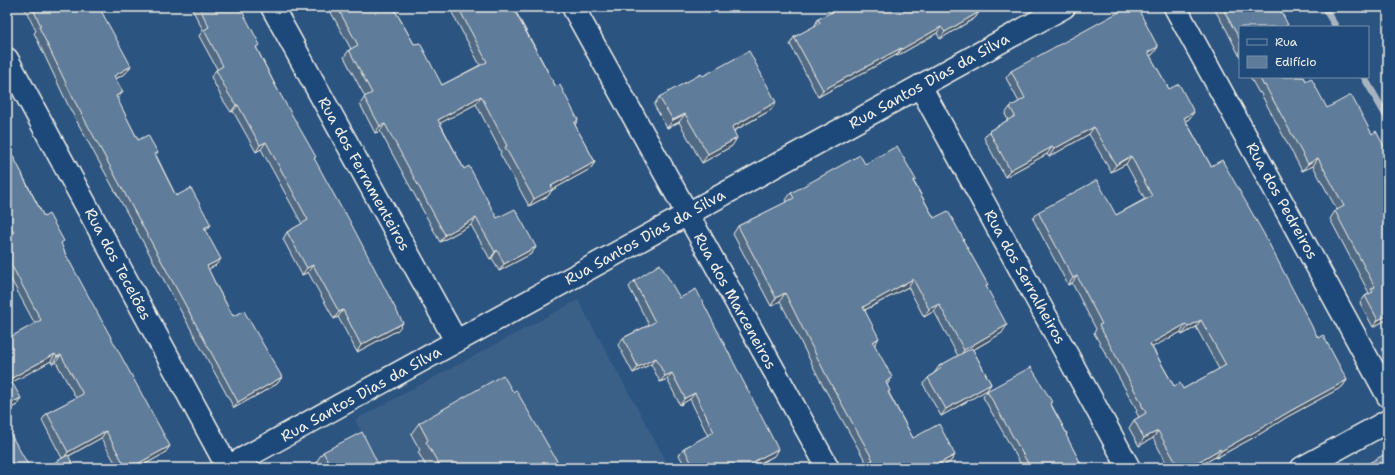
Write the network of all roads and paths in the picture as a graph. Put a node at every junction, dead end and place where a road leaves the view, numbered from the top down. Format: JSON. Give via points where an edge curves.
{"nodes":[{"id":1,"x":272,"y":7,"type":"edge"},
{"id":2,"x":573,"y":7,"type":"edge"},
{"id":3,"x":1064,"y":7,"type":"edge"},
{"id":4,"x":1175,"y":7,"type":"edge"},
{"id":5,"x":7,"y":59,"type":"edge"},
{"id":6,"x":920,"y":86,"type":"junction"},
{"id":7,"x":687,"y":214,"type":"junction"},
{"id":8,"x":456,"y":341,"type":"junction"},
{"id":9,"x":1388,"y":396,"type":"edge"},
{"id":10,"x":1388,"y":421,"type":"edge"},
{"id":11,"x":227,"y":468,"type":"edge"},
{"id":12,"x":828,"y":468,"type":"edge"},
{"id":13,"x":1129,"y":468,"type":"edge"},
{"id":14,"x":1302,"y":468,"type":"edge"}],
"edges":[{"from":1,"to":8,"type":"street","name":"Rua dos Ferramenteiros"},
{"from":2,"to":7,"type":"street","name":"Rua dos Marceneiros"},
{"from":3,"to":6,"type":"street","name":"Rua Santos Dias da Silva"},
{"from":4,"to":9,"type":"street","name":"Rua dos Pedreiros"},
{"from":5,"to":11,"type":"street","name":"Rua dos Tecelões"},
{"from":6,"to":7,"type":"street","name":"Rua Santos Dias da Silva"},
{"from":6,"to":13,"type":"street","name":"Rua dos Serralheiros"},
{"from":7,"to":8,"type":"street","name":"Rua Santos Dias da Silva"},
{"from":7,"to":12,"type":"street","name":"Rua dos Marceneiros"},
{"from":8,"to":11,"type":"street","name":"Rua Santos Dias da Silva"},
{"from":10,"to":14,"type":"street"}]}
